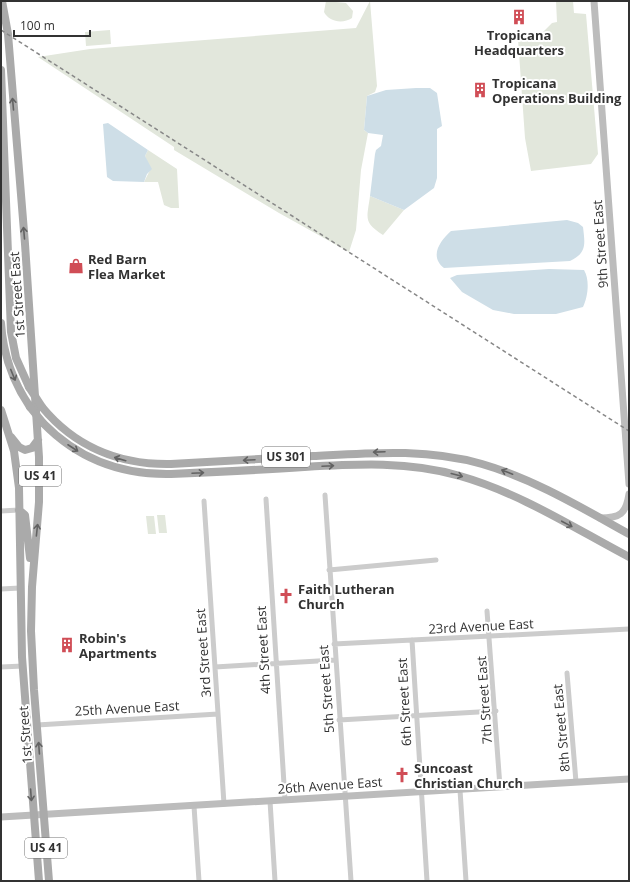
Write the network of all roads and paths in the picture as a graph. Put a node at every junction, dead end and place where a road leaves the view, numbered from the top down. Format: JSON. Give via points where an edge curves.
{"nodes":[{"id":1,"x":2,"y":1,"type":"edge"},
{"id":2,"x":594,"y":1,"type":"edge"},
{"id":3,"x":1,"y":70,"type":"edge"},
{"id":4,"x":1,"y":323,"type":"edge"},
{"id":5,"x":1,"y":410,"type":"edge"},
{"id":6,"x":9,"y":435,"type":"junction"},
{"id":7,"x":38,"y":440,"type":"junction"},
{"id":8,"x":629,"y":484,"type":"edge"},
{"id":9,"x":629,"y":494,"type":"edge"},
{"id":10,"x":325,"y":495,"type":"dead end"},
{"id":11,"x":266,"y":499,"type":"dead end"},
{"id":12,"x":204,"y":501,"type":"dead end"},
{"id":13,"x":20,"y":510,"type":"junction"},
{"id":14,"x":1,"y":511,"type":"edge"},
{"id":15,"x":600,"y":518,"type":"junction"},
{"id":16,"x":629,"y":534,"type":"edge"},
{"id":17,"x":629,"y":557,"type":"edge"},
{"id":18,"x":436,"y":560,"type":"dead end"},
{"id":19,"x":329,"y":570,"type":"junction"},
{"id":20,"x":33,"y":571,"type":"junction"},
{"id":21,"x":32,"y":587,"type":"joint"},
{"id":22,"x":20,"y":588,"type":"junction"},
{"id":23,"x":1,"y":589,"type":"edge"},
{"id":24,"x":487,"y":611,"type":"dead end"},
{"id":25,"x":629,"y":629,"type":"edge"},
{"id":26,"x":490,"y":637,"type":"junction"},
{"id":27,"x":412,"y":640,"type":"junction"},
{"id":28,"x":334,"y":644,"type":"junction"},
{"id":29,"x":335,"y":660,"type":"junction"},
{"id":30,"x":275,"y":663,"type":"junction"},
{"id":31,"x":23,"y":666,"type":"junction"},
{"id":32,"x":215,"y":667,"type":"junction"},
{"id":33,"x":1,"y":668,"type":"edge"},
{"id":34,"x":568,"y":673,"type":"dead end"},
{"id":35,"x":34,"y":688,"type":"junction"},
{"id":36,"x":496,"y":711,"type":"junction"},
{"id":37,"x":218,"y":714,"type":"junction"},
{"id":38,"x":416,"y":716,"type":"junction"},
{"id":39,"x":339,"y":720,"type":"junction"},
{"id":40,"x":37,"y":725,"type":"junction"},
{"id":41,"x":629,"y":779,"type":"edge"},
{"id":42,"x":576,"y":782,"type":"junction"},
{"id":43,"x":500,"y":787,"type":"junction"},
{"id":44,"x":460,"y":790,"type":"junction"},
{"id":45,"x":420,"y":792,"type":"junction"},
{"id":46,"x":344,"y":796,"type":"junction"},
{"id":47,"x":285,"y":800,"type":"junction"},
{"id":48,"x":270,"y":801,"type":"junction"},
{"id":49,"x":224,"y":804,"type":"junction"},
{"id":50,"x":194,"y":806,"type":"junction"},
{"id":51,"x":33,"y":815,"type":"junction"},
{"id":52,"x":43,"y":815,"type":"junction"},
{"id":53,"x":1,"y":817,"type":"edge"},
{"id":54,"x":39,"y":881,"type":"edge"},
{"id":55,"x":49,"y":881,"type":"edge"},
{"id":56,"x":199,"y":881,"type":"edge"},
{"id":57,"x":274,"y":881,"type":"edge"},
{"id":58,"x":351,"y":881,"type":"edge"},
{"id":59,"x":427,"y":881,"type":"edge"},
{"id":60,"x":466,"y":881,"type":"edge"}],
"edges":[{"from":7,"to":1,"type":"main road","name":"1st Street East","number":"US 41","one_way":true,"via":[[25,244],[7,28]]},
{"from":2,"to":8,"type":"street","name":"9th Street East"},
{"from":15,"to":3,"type":"main road","number":"US 301","one_way":true,"bridge":true,"via":[[498,469],[435,455],[378,452],[171,464],[127,461],[102,453],[79,441],[42,407],[29,387],[16,358],[10,323]]},
{"from":4,"to":17,"type":"main road","number":"US 301","one_way":true,"bridge":true,"via":[[10,368],[30,408],[66,443],[93,459],[118,469],[144,474],[171,474],[366,464],[447,472],[511,495]]},
{"from":5,"to":6,"type":"main road","number":"US 41"},
{"from":6,"to":7,"type":"main road","via":[[25,450],[32,448]]},
{"from":6,"to":13,"type":"main road","number":"US 41","via":[[17,469]]},
{"from":20,"to":7,"type":"main road","name":"1st Street East","number":"US 41","one_way":true,"via":[[39,502]]},
{"from":9,"to":15,"type":"street","via":[[627,506],[622,513],[611,518]]},
{"from":10,"to":19,"type":"street","name":"5th Street East"},
{"from":11,"to":30,"type":"street","name":"4th Street East"},
{"from":12,"to":32,"type":"street","name":"3rd Street East"},
{"from":13,"to":14,"type":"street"},
{"from":13,"to":20,"type":"main road","via":[[25,515]]},
{"from":13,"to":22,"type":"main road","number":"US 41"},
{"from":15,"to":16,"type":"main road","number":"US 301"},
{"from":18,"to":19,"type":"street"},
{"from":19,"to":28,"type":"street","name":"5th Street East"},
{"from":20,"to":21,"type":"main road","name":"1st Street East","number":"US 41"},
{"from":20,"to":22,"type":"main road","via":[[28,582]]},
{"from":21,"to":35,"type":"main road","name":"1st Street","number":"US 41"},
{"from":22,"to":23,"type":"street"},
{"from":22,"to":31,"type":"main road","name":"1st Street","number":"US 41"},
{"from":22,"to":35,"type":"main road","via":[[25,594],[29,668]]},
{"from":24,"to":26,"type":"street","name":"7th Street East"},
{"from":25,"to":26,"type":"street","name":"23rd Avenue East"},
{"from":26,"to":27,"type":"street","name":"23rd Avenue East"},
{"from":26,"to":36,"type":"street","name":"7th Street East"},
{"from":27,"to":28,"type":"street","name":"23rd Avenue East"},
{"from":27,"to":38,"type":"street","name":"6th Street East"},
{"from":28,"to":29,"type":"street","name":"5th Street East"},
{"from":29,"to":30,"type":"street"},
{"from":29,"to":39,"type":"street","name":"5th Street East"},
{"from":30,"to":32,"type":"street"},
{"from":30,"to":47,"type":"street","name":"4th Street East"},
{"from":31,"to":33,"type":"street"},
{"from":31,"to":51,"type":"main road","name":"1st Street","number":"US 41","one_way":true},
{"from":32,"to":37,"type":"street","name":"3rd Street East"},
{"from":34,"to":42,"type":"street","name":"8th Street East"},
{"from":35,"to":40,"type":"main road","name":"1st Street","number":"US 41"},
{"from":36,"to":38,"type":"street"},
{"from":36,"to":43,"type":"street","name":"7th Street East"},
{"from":37,"to":40,"type":"street","name":"25th Avenue East"},
{"from":37,"to":49,"type":"street","name":"3rd Street East"},
{"from":38,"to":39,"type":"street"},
{"from":38,"to":45,"type":"street","name":"6th Street East"},
{"from":39,"to":46,"type":"street","name":"5th Street East"},
{"from":52,"to":40,"type":"main road","name":"1st Street","number":"US 41","one_way":true},
{"from":41,"to":42,"type":"street","name":"26th Avenue East"},
{"from":42,"to":43,"type":"street","name":"26th Avenue East"},
{"from":43,"to":44,"type":"street","name":"26th Avenue East"},
{"from":44,"to":45,"type":"street","name":"26th Avenue East"},
{"from":44,"to":60,"type":"street"},
{"from":45,"to":46,"type":"street","name":"26th Avenue East"},
{"from":45,"to":59,"type":"street","name":"6th Street East"},
{"from":46,"to":47,"type":"street","name":"26th Avenue East"},
{"from":46,"to":58,"type":"street","name":"5th Street East"},
{"from":47,"to":48,"type":"street","name":"26th Avenue East"},
{"from":48,"to":49,"type":"street","name":"26th Avenue East"},
{"from":48,"to":57,"type":"street"},
{"from":49,"to":50,"type":"street","name":"26th Avenue East"},
{"from":50,"to":52,"type":"street","name":"26th Avenue East"},
{"from":50,"to":56,"type":"street"},
{"from":51,"to":52,"type":"street","name":"26th Avenue East"},
{"from":51,"to":53,"type":"street","name":"26th Avenue East"},
{"from":51,"to":54,"type":"main road","name":"1st Street","number":"US 41"},
{"from":52,"to":55,"type":"main road","name":"1st Street","number":"US 41"}]}
